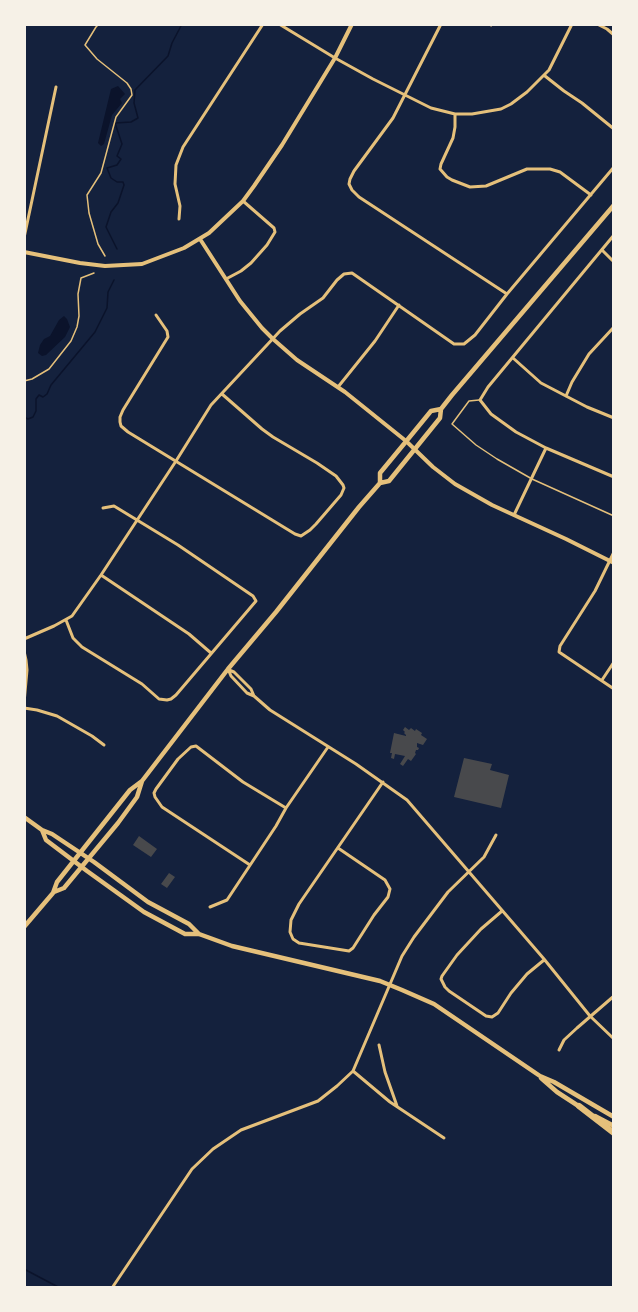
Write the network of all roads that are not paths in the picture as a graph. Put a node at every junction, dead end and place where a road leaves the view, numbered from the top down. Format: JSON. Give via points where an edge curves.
{"nodes":[{"id":1,"x":263,"y":24,"type":"edge"},
{"id":2,"x":279,"y":24,"type":"edge"},
{"id":3,"x":352,"y":24,"type":"edge"},
{"id":4,"x":441,"y":24,"type":"edge"},
{"id":5,"x":572,"y":24,"type":"edge"},
{"id":6,"x":597,"y":24,"type":"edge"},
{"id":7,"x":614,"y":35,"type":"edge"},
{"id":8,"x":335,"y":58,"type":"junction"},
{"id":9,"x":545,"y":76,"type":"junction"},
{"id":10,"x":56,"y":87,"type":"dead end"},
{"id":11,"x":405,"y":94,"type":"junction"},
{"id":12,"x":455,"y":114,"type":"junction"},
{"id":13,"x":614,"y":129,"type":"edge"},
{"id":14,"x":614,"y":167,"type":"edge"},
{"id":15,"x":591,"y":195,"type":"junction"},
{"id":16,"x":243,"y":201,"type":"junction"},
{"id":17,"x":614,"y":205,"type":"edge"},
{"id":18,"x":179,"y":219,"type":"dead end"},
{"id":19,"x":614,"y":235,"type":"edge"},
{"id":20,"x":24,"y":238,"type":"edge"},
{"id":21,"x":200,"y":239,"type":"junction"},
{"id":22,"x":602,"y":250,"type":"junction"},
{"id":23,"x":24,"y":252,"type":"edge"},
{"id":24,"x":614,"y":262,"type":"edge"},
{"id":25,"x":226,"y":279,"type":"junction"},
{"id":26,"x":507,"y":294,"type":"junction"},
{"id":27,"x":399,"y":305,"type":"junction"},
{"id":28,"x":156,"y":315,"type":"dead end"},
{"id":29,"x":614,"y":327,"type":"edge"},
{"id":30,"x":273,"y":339,"type":"junction"},
{"id":31,"x":513,"y":358,"type":"junction"},
{"id":32,"x":338,"y":387,"type":"junction"},
{"id":33,"x":222,"y":393,"type":"junction"},
{"id":34,"x":566,"y":396,"type":"junction"},
{"id":35,"x":480,"y":400,"type":"junction"},
{"id":36,"x":441,"y":409,"type":"junction"},
{"id":37,"x":614,"y":418,"type":"edge"},
{"id":38,"x":406,"y":441,"type":"junction"},
{"id":39,"x":546,"y":448,"type":"junction"},
{"id":40,"x":414,"y":449,"type":"junction"},
{"id":41,"x":176,"y":461,"type":"junction"},
{"id":42,"x":614,"y":477,"type":"edge"},
{"id":43,"x":532,"y":479,"type":"junction"},
{"id":44,"x":380,"y":483,"type":"junction"},
{"id":45,"x":104,"y":508,"type":"dead end"},
{"id":46,"x":514,"y":515,"type":"junction"},
{"id":47,"x":614,"y":516,"type":"edge"},
{"id":48,"x":137,"y":520,"type":"junction"},
{"id":49,"x":614,"y":552,"type":"edge"},
{"id":50,"x":612,"y":562,"type":"edge"},
{"id":51,"x":101,"y":575,"type":"junction"},
{"id":52,"x":66,"y":620,"type":"junction"},
{"id":53,"x":24,"y":639,"type":"edge"},
{"id":54,"x":24,"y":651,"type":"edge"},
{"id":55,"x":211,"y":653,"type":"junction"},
{"id":56,"x":614,"y":662,"type":"edge"},
{"id":57,"x":228,"y":669,"type":"junction"},
{"id":58,"x":602,"y":680,"type":"junction"},
{"id":59,"x":614,"y":688,"type":"edge"},
{"id":60,"x":24,"y":703,"type":"edge"},
{"id":61,"x":24,"y":708,"type":"edge"},
{"id":62,"x":104,"y":745,"type":"dead end"},
{"id":63,"x":328,"y":747,"type":"junction"},
{"id":64,"x":142,"y":781,"type":"junction"},
{"id":65,"x":383,"y":782,"type":"junction"},
{"id":66,"x":286,"y":808,"type":"junction"},
{"id":67,"x":24,"y":817,"type":"edge"},
{"id":68,"x":42,"y":830,"type":"junction"},
{"id":69,"x":496,"y":835,"type":"dead end"},
{"id":70,"x":338,"y":848,"type":"junction"},
{"id":71,"x":80,"y":853,"type":"junction"},
{"id":72,"x":88,"y":858,"type":"junction"},
{"id":73,"x":74,"y":861,"type":"junction"},
{"id":74,"x":250,"y":865,"type":"junction"},
{"id":75,"x":82,"y":866,"type":"junction"},
{"id":76,"x":469,"y":872,"type":"junction"},
{"id":77,"x":53,"y":893,"type":"junction"},
{"id":78,"x":210,"y":907,"type":"dead end"},
{"id":79,"x":502,"y":911,"type":"junction"},
{"id":80,"x":24,"y":927,"type":"edge"},
{"id":81,"x":199,"y":934,"type":"junction"},
{"id":82,"x":544,"y":959,"type":"junction"},
{"id":83,"x":390,"y":985,"type":"junction"},
{"id":84,"x":614,"y":996,"type":"edge"},
{"id":85,"x":590,"y":1016,"type":"junction"},
{"id":86,"x":614,"y":1039,"type":"edge"},
{"id":87,"x":379,"y":1045,"type":"dead end"},
{"id":88,"x":559,"y":1050,"type":"dead end"},
{"id":89,"x":353,"y":1071,"type":"junction"},
{"id":90,"x":540,"y":1076,"type":"junction"},
{"id":91,"x":579,"y":1106,"type":"junction"},
{"id":92,"x":398,"y":1107,"type":"junction"},
{"id":93,"x":614,"y":1117,"type":"edge"},
{"id":94,"x":614,"y":1126,"type":"edge"},
{"id":95,"x":614,"y":1133,"type":"edge"},
{"id":96,"x":444,"y":1138,"type":"dead end"},
{"id":97,"x":112,"y":1288,"type":"edge"}],
"edges":[{"from":1,"to":18,"type":"street","via":[[183,147],[176,165]]},
{"from":2,"to":8,"type":"street"},
{"from":3,"to":8,"type":"street"},
{"from":4,"to":11,"type":"street"},
{"from":5,"to":9,"type":"street"},
{"from":6,"to":7,"type":"street"},
{"from":8,"to":11,"type":"street"},
{"from":8,"to":16,"type":"street"},
{"from":9,"to":12,"type":"street","via":[[501,109]]},
{"from":9,"to":13,"type":"street"},
{"from":10,"to":20,"type":"street"},
{"from":11,"to":12,"type":"street","via":[[431,108]]},
{"from":11,"to":26,"type":"street","via":[[393,118],[354,171],[351,190]]},
{"from":12,"to":15,"type":"street","via":[[453,138],[440,169],[452,180],[470,187],[486,186],[527,169],[550,169]]},
{"from":14,"to":15,"type":"street"},
{"from":15,"to":26,"type":"street"},
{"from":16,"to":21,"type":"street"},
{"from":16,"to":25,"type":"street","via":[[274,228],[273,237],[259,255]]},
{"from":17,"to":36,"type":"main road"},
{"from":19,"to":22,"type":"street"},
{"from":21,"to":23,"type":"street","via":[[142,264],[122,266]]},
{"from":21,"to":25,"type":"street"},
{"from":22,"to":24,"type":"street"},
{"from":22,"to":31,"type":"street"},
{"from":25,"to":30,"type":"street"},
{"from":26,"to":27,"type":"street","via":[[469,341],[459,345]]},
{"from":27,"to":30,"type":"street","via":[[347,273]]},
{"from":27,"to":32,"type":"street"},
{"from":28,"to":41,"type":"street","via":[[168,337],[123,410],[120,422],[128,432]]},
{"from":29,"to":34,"type":"street","via":[[589,354]]},
{"from":30,"to":32,"type":"street"},
{"from":30,"to":33,"type":"street"},
{"from":31,"to":34,"type":"street","via":[[541,384]]},
{"from":31,"to":35,"type":"street"},
{"from":32,"to":38,"type":"street"},
{"from":33,"to":41,"type":"street"},
{"from":33,"to":41,"type":"street","via":[[273,437],[336,476],[344,488],[341,495],[301,536]]},
{"from":34,"to":37,"type":"street"},
{"from":35,"to":39,"type":"street","via":[[507,426]]},
{"from":35,"to":43,"type":"lane","via":[[469,401],[452,424],[476,445]]},
{"from":36,"to":38,"type":"main road","via":[[431,411]]},
{"from":36,"to":40,"type":"main road","via":[[440,418]]},
{"from":38,"to":40,"type":"street"},
{"from":38,"to":44,"type":"main road","via":[[380,473]]},
{"from":39,"to":42,"type":"street"},
{"from":39,"to":43,"type":"street"},
{"from":40,"to":44,"type":"main road","via":[[389,480]]},
{"from":40,"to":46,"type":"street","via":[[455,484]]},
{"from":41,"to":48,"type":"street"},
{"from":43,"to":46,"type":"street"},
{"from":43,"to":47,"type":"lane"},
{"from":44,"to":57,"type":"main road"},
{"from":45,"to":48,"type":"street","via":[[114,506]]},
{"from":46,"to":50,"type":"street"},
{"from":48,"to":51,"type":"street"},
{"from":48,"to":55,"type":"street","via":[[256,601]]},
{"from":49,"to":50,"type":"street"},
{"from":50,"to":58,"type":"street","via":[[559,652]]},
{"from":51,"to":52,"type":"street"},
{"from":51,"to":55,"type":"street"},
{"from":52,"to":53,"type":"street"},
{"from":52,"to":55,"type":"street","via":[[73,638],[82,647],[163,700],[176,695]]},
{"from":54,"to":60,"type":"street"},
{"from":56,"to":58,"type":"street"},
{"from":57,"to":63,"type":"street","via":[[247,693]]},
{"from":57,"to":64,"type":"main road"},
{"from":58,"to":59,"type":"street"},
{"from":61,"to":62,"type":"street","via":[[57,716]]},
{"from":63,"to":65,"type":"street"},
{"from":63,"to":66,"type":"street"},
{"from":64,"to":71,"type":"main road","via":[[130,790]]},
{"from":64,"to":72,"type":"main road","via":[[137,797]]},
{"from":65,"to":70,"type":"street"},
{"from":65,"to":76,"type":"street","via":[[415,808]]},
{"from":66,"to":74,"type":"street"},
{"from":66,"to":74,"type":"street","via":[[196,746],[178,759],[156,789],[155,797],[162,807]]},
{"from":67,"to":68,"type":"main road"},
{"from":68,"to":71,"type":"main road"},
{"from":68,"to":73,"type":"main road","via":[[46,840]]},
{"from":69,"to":76,"type":"street","via":[[484,857]]},
{"from":70,"to":70,"type":"street","via":[[299,904],[290,932],[299,942],[349,951],[390,889],[385,880]]},
{"from":71,"to":72,"type":"main road"},
{"from":71,"to":73,"type":"main road"},
{"from":72,"to":75,"type":"main road"},
{"from":72,"to":81,"type":"main road"},
{"from":73,"to":75,"type":"main road"},
{"from":73,"to":77,"type":"main road"},
{"from":74,"to":78,"type":"street","via":[[228,900]]},
{"from":75,"to":77,"type":"main road","via":[[64,888]]},
{"from":75,"to":81,"type":"main road","via":[[144,912],[185,934]]},
{"from":76,"to":79,"type":"street"},
{"from":76,"to":83,"type":"street","via":[[448,892],[414,937]]},
{"from":77,"to":80,"type":"main road"},
{"from":79,"to":82,"type":"street"},
{"from":79,"to":82,"type":"street","via":[[481,929],[445,972],[441,979],[449,991],[492,1017]]},
{"from":81,"to":83,"type":"main road","via":[[231,946]]},
{"from":82,"to":85,"type":"street"},
{"from":83,"to":89,"type":"street"},
{"from":83,"to":90,"type":"main road","via":[[434,1004]]},
{"from":84,"to":85,"type":"street"},
{"from":85,"to":86,"type":"street"},
{"from":85,"to":88,"type":"street","via":[[564,1040]]},
{"from":87,"to":92,"type":"street"},
{"from":89,"to":92,"type":"street"},
{"from":89,"to":97,"type":"street","via":[[318,1101],[241,1130],[213,1149],[192,1169]]},
{"from":90,"to":91,"type":"main road"},
{"from":90,"to":93,"type":"main road"},
{"from":91,"to":94,"type":"main road"},
{"from":91,"to":95,"type":"highway"},
{"from":92,"to":96,"type":"street"}]}
